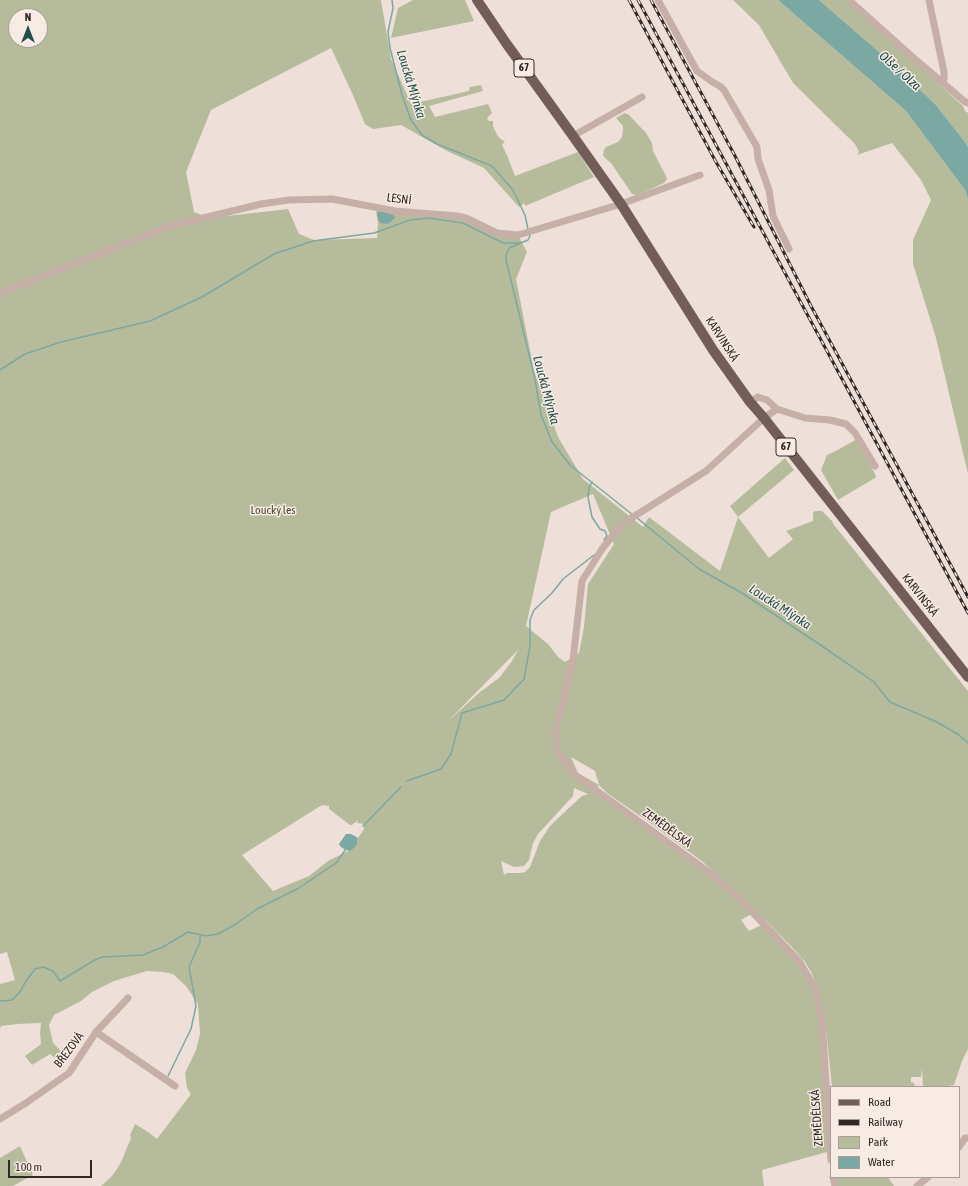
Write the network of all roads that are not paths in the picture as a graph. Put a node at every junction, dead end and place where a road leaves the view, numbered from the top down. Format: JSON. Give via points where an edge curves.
{"nodes":[{"id":1,"x":477,"y":0,"type":"edge"},
{"id":2,"x":658,"y":0,"type":"edge"},
{"id":3,"x":849,"y":0,"type":"edge"},
{"id":4,"x":930,"y":0,"type":"edge"},
{"id":5,"x":858,"y":3,"type":"edge"},
{"id":6,"x":943,"y":82,"type":"junction"},
{"id":7,"x":642,"y":97,"type":"dead end"},
{"id":8,"x":968,"y":103,"type":"edge"},
{"id":9,"x":573,"y":136,"type":"junction"},
{"id":10,"x":700,"y":175,"type":"dead end"},
{"id":11,"x":621,"y":204,"type":"junction"},
{"id":12,"x":789,"y":249,"type":"dead end"},
{"id":13,"x":0,"y":293,"type":"edge"},
{"id":14,"x":750,"y":402,"type":"junction"},
{"id":15,"x":777,"y":409,"type":"junction"},
{"id":16,"x":764,"y":418,"type":"junction"},
{"id":17,"x":875,"y":466,"type":"dead end"},
{"id":18,"x":968,"y":677,"type":"edge"},
{"id":19,"x":128,"y":998,"type":"dead end"},
{"id":20,"x":96,"y":1032,"type":"junction"},
{"id":21,"x":175,"y":1086,"type":"dead end"},
{"id":22,"x":0,"y":1119,"type":"edge"},
{"id":23,"x":968,"y":1138,"type":"edge"},
{"id":24,"x":830,"y":1144,"type":"edge"},
{"id":25,"x":960,"y":1145,"type":"edge"},
{"id":26,"x":927,"y":1178,"type":"edge"},
{"id":27,"x":917,"y":1186,"type":"edge"}],
"edges":[{"from":1,"to":9,"type":"main road","name":"KARVINSKÁ","number":"67"},
{"from":2,"to":12,"type":"street","via":[[697,71],[721,86],[757,147],[773,216]]},
{"from":3,"to":5,"type":"street"},
{"from":4,"to":6,"type":"street","via":[[944,72]]},
{"from":5,"to":6,"type":"street","via":[[916,60]]},
{"from":6,"to":8,"type":"street"},
{"from":7,"to":9,"type":"street"},
{"from":9,"to":11,"type":"main road","name":"KARVINSKÁ","number":"67"},
{"from":10,"to":11,"type":"street","name":"LESNÍ"},
{"from":11,"to":13,"type":"street","name":"LESNÍ","via":[[518,235],[497,233],[457,216],[396,211],[324,198],[261,204],[170,226]]},
{"from":11,"to":14,"type":"main road","name":"KARVINSKÁ","number":"67","via":[[705,337]]},
{"from":14,"to":15,"type":"street","via":[[758,397],[767,400]]},
{"from":14,"to":16,"type":"main road","name":"KARVINSKÁ","number":"67"},
{"from":15,"to":16,"type":"street","name":"ZEMĚDĚLSKÁ"},
{"from":15,"to":17,"type":"street","via":[[805,418],[846,424],[855,433]]},
{"from":16,"to":18,"type":"main road","name":"KARVINSKÁ","number":"67"},
{"from":16,"to":24,"type":"street","name":"ZEMĚDĚLSKÁ","via":[[706,471],[622,524],[582,581],[573,660],[556,730],[558,753],[575,775],[713,875],[739,898],[799,961],[815,988],[822,1020]]},
{"from":19,"to":20,"type":"street","name":"BŘEZOVÁ"},
{"from":20,"to":21,"type":"street"},
{"from":20,"to":22,"type":"street","name":"BŘEZOVÁ","via":[[69,1073]]},
{"from":23,"to":25,"type":"street"},
{"from":26,"to":27,"type":"street"}]}
